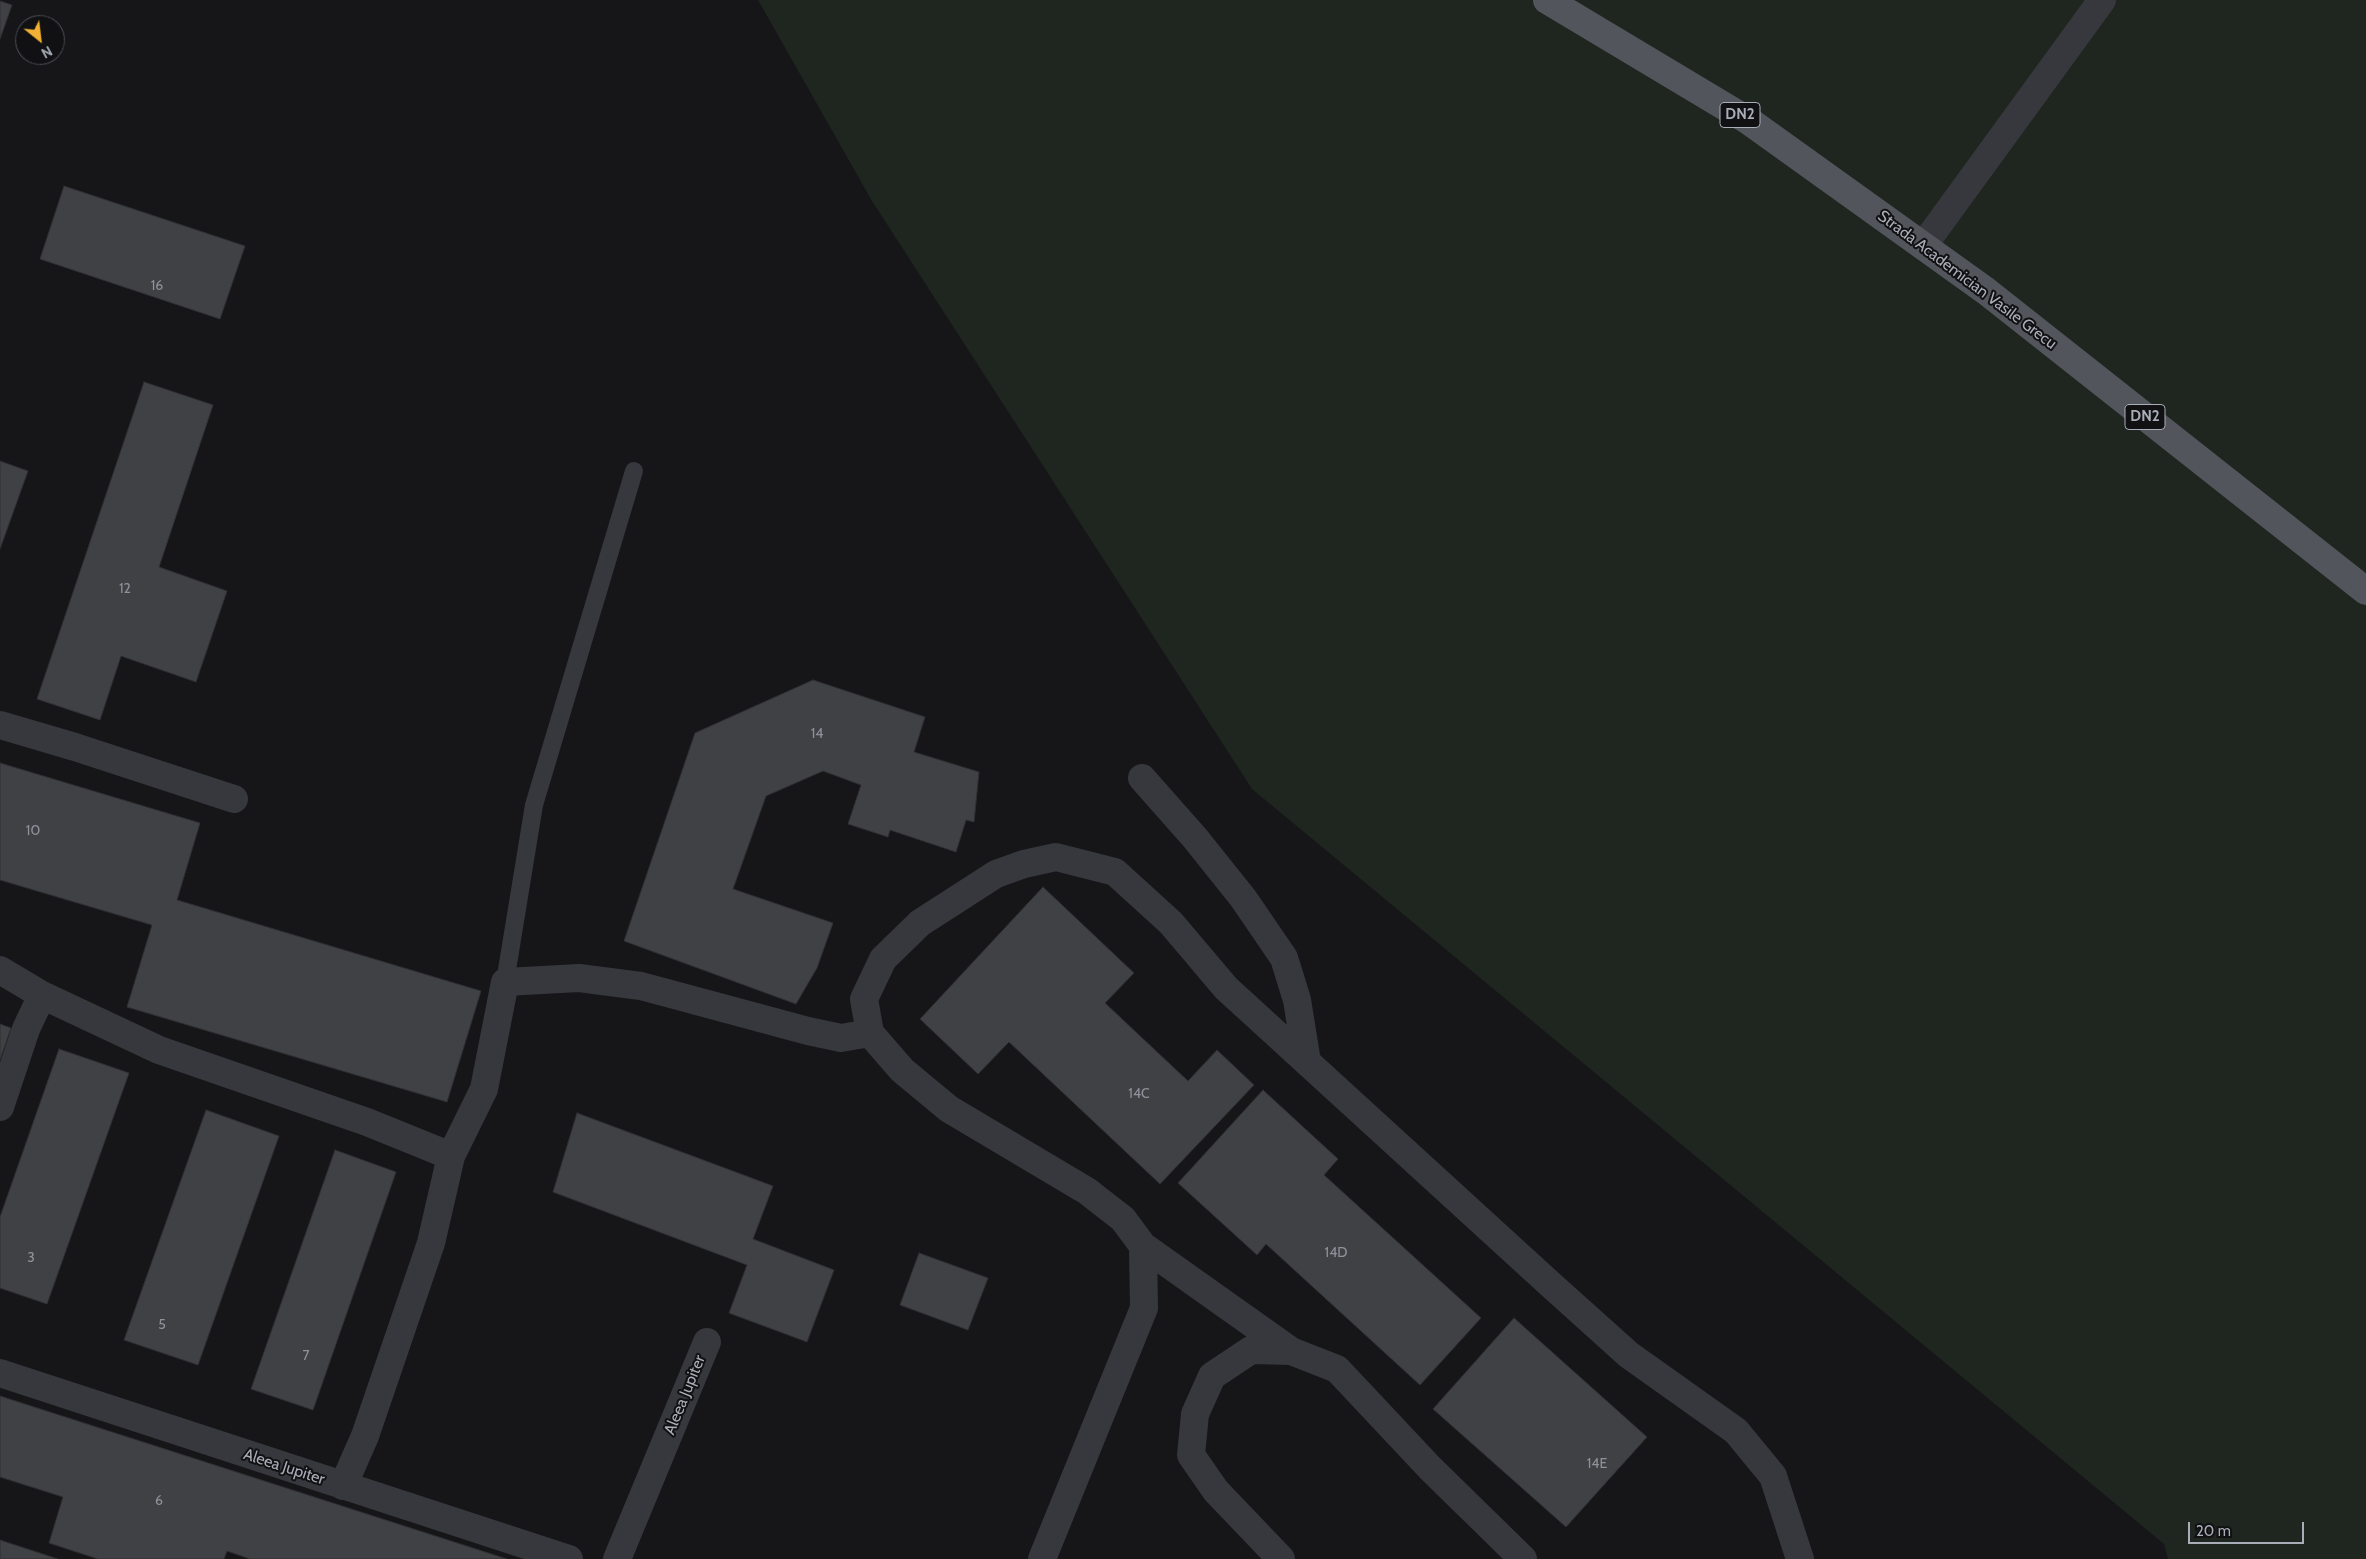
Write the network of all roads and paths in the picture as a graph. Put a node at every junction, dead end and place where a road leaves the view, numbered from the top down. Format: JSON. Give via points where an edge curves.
{"nodes":[{"id":1,"x":1547,"y":0,"type":"edge"},
{"id":2,"x":2102,"y":0,"type":"edge"},
{"id":3,"x":1923,"y":246,"type":"junction"},
{"id":4,"x":634,"y":471,"type":"dead end"},
{"id":5,"x":2366,"y":591,"type":"edge"},
{"id":6,"x":0,"y":725,"type":"edge"},
{"id":7,"x":1142,"y":778,"type":"dead end"},
{"id":8,"x":234,"y":799,"type":"dead end"},
{"id":9,"x":0,"y":970,"type":"edge"},
{"id":10,"x":505,"y":982,"type":"junction"},
{"id":11,"x":42,"y":995,"type":"junction"},
{"id":12,"x":870,"y":1033,"type":"junction"},
{"id":13,"x":1307,"y":1062,"type":"junction"},
{"id":14,"x":0,"y":1107,"type":"edge"},
{"id":15,"x":451,"y":1156,"type":"junction"},
{"id":16,"x":1143,"y":1246,"type":"junction"},
{"id":17,"x":707,"y":1342,"type":"dead end"},
{"id":18,"x":1291,"y":1351,"type":"junction"},
{"id":19,"x":0,"y":1373,"type":"edge"},
{"id":20,"x":343,"y":1486,"type":"junction"},
{"id":21,"x":569,"y":1559,"type":"edge"},
{"id":22,"x":617,"y":1559,"type":"edge"},
{"id":23,"x":1042,"y":1559,"type":"edge"},
{"id":24,"x":1280,"y":1559,"type":"edge"},
{"id":25,"x":1523,"y":1559,"type":"edge"},
{"id":26,"x":1800,"y":1559,"type":"edge"}],
"edges":[{"from":1,"to":3,"type":"main road","name":"Strada Academician Vasile Grecu","number":"DN2","via":[[1749,121]]},
{"from":2,"to":3,"type":"street"},
{"from":3,"to":5,"type":"main road","name":"Strada Academician Vasile Grecu","number":"DN2","via":[[1986,291]]},
{"from":4,"to":10,"type":"lane","via":[[534,805]]},
{"from":6,"to":8,"type":"street"},
{"from":7,"to":13,"type":"street","via":[[1243,898],[1284,958],[1298,1000]]},
{"from":9,"to":11,"type":"street"},
{"from":10,"to":12,"type":"street","via":[[579,978],[640,986],[840,1038]]},
{"from":10,"to":15,"type":"street","via":[[484,1089]]},
{"from":11,"to":14,"type":"street","via":[[26,1029]]},
{"from":11,"to":15,"type":"street","via":[[159,1050],[367,1122]]},
{"from":12,"to":13,"type":"street","via":[[864,999],[882,959],[920,923],[996,874],[1056,856],[1115,872],[1171,923],[1226,988]]},
{"from":12,"to":16,"type":"street","via":[[902,1070],[949,1108],[1087,1191],[1123,1219]]},
{"from":13,"to":26,"type":"street","via":[[1629,1355],[1736,1431],[1773,1476]]},
{"from":15,"to":20,"type":"street","via":[[431,1243],[365,1436]]},
{"from":16,"to":18,"type":"street"},
{"from":16,"to":23,"type":"street","via":[[1144,1308]]},
{"from":17,"to":22,"type":"street","name":"Aleea Jupiter"},
{"from":18,"to":24,"type":"street","via":[[1251,1350],[1212,1376],[1195,1414],[1191,1455],[1216,1491]]},
{"from":18,"to":25,"type":"street","via":[[1337,1370]]},
{"from":19,"to":20,"type":"street","name":"Aleea Jupiter"},
{"from":20,"to":21,"type":"street","name":"Aleea Jupiter"}]}
